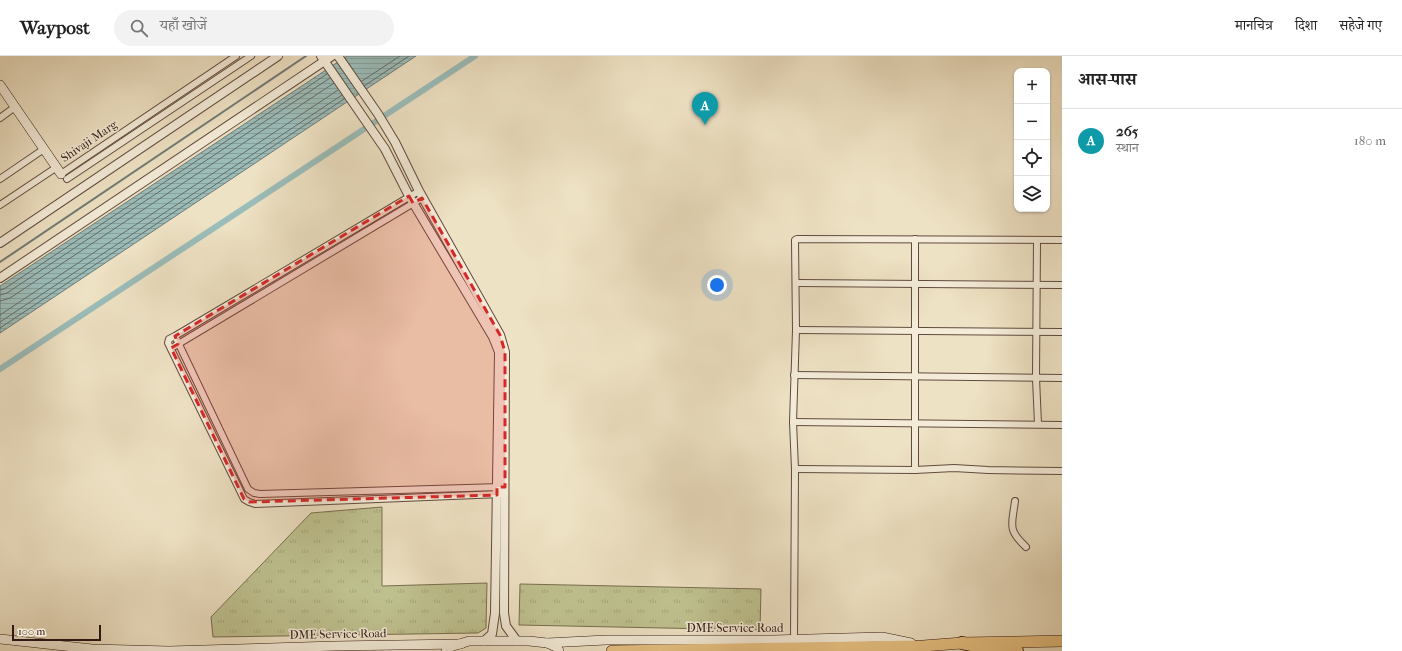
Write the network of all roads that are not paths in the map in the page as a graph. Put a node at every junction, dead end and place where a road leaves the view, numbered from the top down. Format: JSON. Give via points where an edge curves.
{"nodes":[{"id":1,"x":236,"y":56,"type":"edge"},
{"id":2,"x":251,"y":56,"type":"edge"},
{"id":3,"x":278,"y":56,"type":"edge"},
{"id":4,"x":332,"y":56,"type":"edge"},
{"id":5,"x":339,"y":58,"type":"edge"},
{"id":6,"x":325,"y":61,"type":"edge"},
{"id":7,"x":0,"y":85,"type":"edge"},
{"id":8,"x":179,"y":95,"type":"junction"},
{"id":9,"x":184,"y":101,"type":"junction"},
{"id":10,"x":15,"y":107,"type":"junction"},
{"id":11,"x":0,"y":118,"type":"edge"},
{"id":12,"x":44,"y":149,"type":"junction"},
{"id":13,"x":62,"y":173,"type":"junction"},
{"id":14,"x":0,"y":179,"type":"edge"},
{"id":15,"x":420,"y":194,"type":"junction"},
{"id":16,"x":411,"y":200,"type":"junction"},
{"id":17,"x":0,"y":205,"type":"edge"},
{"id":18,"x":915,"y":239,"type":"junction"},
{"id":19,"x":1037,"y":240,"type":"junction"},
{"id":20,"x":1062,"y":240,"type":"edge"},
{"id":21,"x":0,"y":243,"type":"edge"},
{"id":22,"x":0,"y":278,"type":"edge"},
{"id":23,"x":796,"y":283,"type":"junction"},
{"id":24,"x":915,"y":284,"type":"junction"},
{"id":25,"x":1037,"y":285,"type":"junction"},
{"id":26,"x":1062,"y":285,"type":"edge"},
{"id":27,"x":796,"y":330,"type":"junction"},
{"id":28,"x":915,"y":331,"type":"junction"},
{"id":29,"x":1037,"y":332,"type":"junction"},
{"id":30,"x":1062,"y":332,"type":"edge"},
{"id":31,"x":175,"y":336,"type":"junction"},
{"id":32,"x":178,"y":344,"type":"junction"},
{"id":33,"x":171,"y":348,"type":"junction"},
{"id":34,"x":794,"y":375,"type":"junction"},
{"id":35,"x":915,"y":377,"type":"junction"},
{"id":36,"x":1036,"y":378,"type":"junction"},
{"id":37,"x":1062,"y":378,"type":"edge"},
{"id":38,"x":793,"y":422,"type":"junction"},
{"id":39,"x":915,"y":423,"type":"junction"},
{"id":40,"x":1038,"y":424,"type":"junction"},
{"id":41,"x":1062,"y":425,"type":"edge"},
{"id":42,"x":795,"y":469,"type":"junction"},
{"id":43,"x":915,"y":470,"type":"junction"},
{"id":44,"x":1062,"y":471,"type":"edge"},
{"id":45,"x":501,"y":491,"type":"junction"},
{"id":46,"x":1015,"y":501,"type":"dead end"},
{"id":47,"x":1026,"y":547,"type":"dead end"},
{"id":48,"x":0,"y":639,"type":"edge"},
{"id":49,"x":794,"y":640,"type":"junction"},
{"id":50,"x":1062,"y":640,"type":"edge"},
{"id":51,"x":484,"y":641,"type":"junction"},
{"id":52,"x":517,"y":641,"type":"junction"},
{"id":53,"x":547,"y":643,"type":"junction"},
{"id":54,"x":962,"y":643,"type":"junction"},
{"id":55,"x":461,"y":644,"type":"junction"},
{"id":56,"x":922,"y":646,"type":"junction"},
{"id":57,"x":190,"y":650,"type":"edge"},
{"id":58,"x":446,"y":651,"type":"edge"},
{"id":59,"x":559,"y":651,"type":"edge"},
{"id":60,"x":612,"y":651,"type":"edge"},
{"id":61,"x":1016,"y":651,"type":"edge"}],
"edges":[{"from":1,"to":8,"type":"street","name":"Shivaji Marg"},
{"from":2,"to":9,"type":"street","name":"Shivaji Marg"},
{"from":3,"to":21,"type":"street"},
{"from":4,"to":6,"type":"street"},
{"from":5,"to":15,"type":"street","via":[[395,142]]},
{"from":6,"to":16,"type":"street","via":[[385,149]]},
{"from":6,"to":22,"type":"street"},
{"from":7,"to":10,"type":"main road","name":"Shivaji Marg"},
{"from":8,"to":9,"type":"street"},
{"from":8,"to":13,"type":"street","name":"Shivaji Marg"},
{"from":9,"to":13,"type":"street","name":"Shivaji Marg"},
{"from":10,"to":11,"type":"street"},
{"from":10,"to":12,"type":"main road","name":"Shivaji Marg"},
{"from":12,"to":13,"type":"main road","name":"Shivaji Marg"},
{"from":12,"to":14,"type":"street"},
{"from":13,"to":17,"type":"street"},
{"from":15,"to":16,"type":"street"},
{"from":15,"to":45,"type":"street","via":[[500,335],[506,352]]},
{"from":16,"to":31,"type":"street"},
{"from":16,"to":32,"type":"street"},
{"from":16,"to":45,"type":"street","via":[[493,337],[499,352]]},
{"from":18,"to":19,"type":"street"},
{"from":18,"to":23,"type":"street","via":[[797,239],[794,243]]},
{"from":18,"to":24,"type":"street"},
{"from":19,"to":20,"type":"street"},
{"from":19,"to":25,"type":"street"},
{"from":23,"to":24,"type":"street"},
{"from":23,"to":27,"type":"street"},
{"from":24,"to":25,"type":"street"},
{"from":24,"to":28,"type":"street"},
{"from":25,"to":26,"type":"street"},
{"from":25,"to":29,"type":"street"},
{"from":27,"to":28,"type":"street"},
{"from":27,"to":34,"type":"street"},
{"from":28,"to":29,"type":"street"},
{"from":28,"to":35,"type":"street"},
{"from":29,"to":30,"type":"street"},
{"from":29,"to":36,"type":"street"},
{"from":31,"to":32,"type":"street"},
{"from":31,"to":33,"type":"street","via":[[168,341]]},
{"from":32,"to":33,"type":"street"},
{"from":32,"to":45,"type":"street","via":[[248,488],[254,493]]},
{"from":33,"to":45,"type":"street","via":[[244,499],[249,502],[255,504]]},
{"from":34,"to":35,"type":"street"},
{"from":34,"to":38,"type":"street"},
{"from":35,"to":36,"type":"street"},
{"from":35,"to":39,"type":"street"},
{"from":36,"to":37,"type":"street"},
{"from":36,"to":40,"type":"street"},
{"from":38,"to":39,"type":"street"},
{"from":38,"to":42,"type":"street"},
{"from":39,"to":40,"type":"street"},
{"from":39,"to":43,"type":"street"},
{"from":40,"to":41,"type":"street"},
{"from":42,"to":43,"type":"street"},
{"from":42,"to":49,"type":"street"},
{"from":43,"to":44,"type":"street","via":[[954,468]]},
{"from":45,"to":51,"type":"street","via":[[495,613],[492,634]]},
{"from":45,"to":52,"type":"street","via":[[504,613],[506,626]]},
{"from":46,"to":47,"type":"street","via":[[1012,528]]},
{"from":48,"to":57,"type":"main road","name":"DME Service Road","via":[[92,649]]},
{"from":49,"to":53,"type":"main road","name":"DME Service Road","via":[[606,640]]},
{"from":49,"to":56,"type":"main road","name":"DME Service Road","via":[[882,637]]},
{"from":50,"to":54,"type":"highway"},
{"from":51,"to":52,"type":"main road","name":"DME Service Road"},
{"from":51,"to":55,"type":"main road","name":"DME Service Road"},
{"from":52,"to":53,"type":"main road","name":"DME Service Road"},
{"from":53,"to":59,"type":"main road"},
{"from":54,"to":56,"type":"highway"},
{"from":54,"to":61,"type":"highway"},
{"from":55,"to":57,"type":"main road","name":"DME Service Road"},
{"from":55,"to":58,"type":"main road"},
{"from":56,"to":60,"type":"highway"}]}
